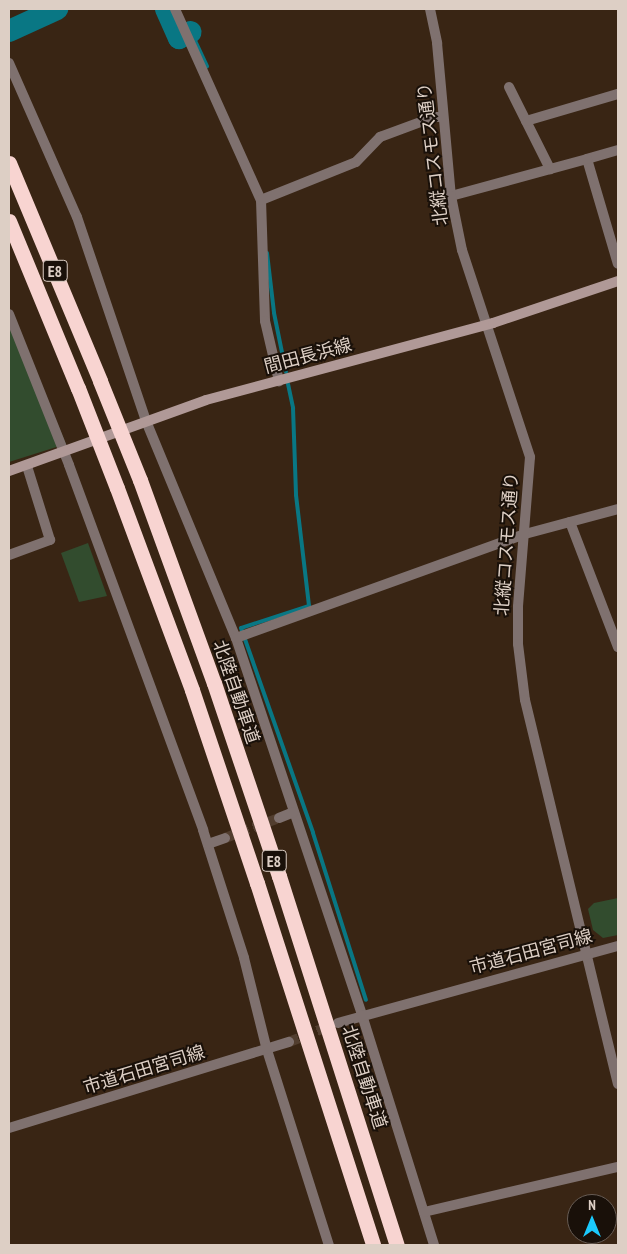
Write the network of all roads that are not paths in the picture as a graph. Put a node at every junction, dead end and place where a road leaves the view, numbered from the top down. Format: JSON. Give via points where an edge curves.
{"nodes":[{"id":1,"x":175,"y":9,"type":"edge"},
{"id":2,"x":430,"y":9,"type":"edge"},
{"id":3,"x":9,"y":63,"type":"edge"},
{"id":4,"x":509,"y":87,"type":"dead end"},
{"id":5,"x":618,"y":94,"type":"edge"},
{"id":6,"x":443,"y":117,"type":"junction"},
{"id":7,"x":526,"y":121,"type":"junction"},
{"id":8,"x":618,"y":150,"type":"edge"},
{"id":9,"x":588,"y":159,"type":"junction"},
{"id":10,"x":9,"y":163,"type":"edge"},
{"id":11,"x":550,"y":169,"type":"junction"},
{"id":12,"x":451,"y":196,"type":"junction"},
{"id":13,"x":260,"y":200,"type":"junction"},
{"id":14,"x":9,"y":221,"type":"edge"},
{"id":15,"x":618,"y":264,"type":"edge"},
{"id":16,"x":618,"y":281,"type":"edge"},
{"id":17,"x":9,"y":314,"type":"edge"},
{"id":18,"x":488,"y":325,"type":"junction"},
{"id":19,"x":279,"y":381,"type":"junction"},
{"id":20,"x":146,"y":421,"type":"junction"},
{"id":21,"x":64,"y":452,"type":"junction"},
{"id":22,"x":27,"y":466,"type":"junction"},
{"id":23,"x":9,"y":471,"type":"edge"},
{"id":24,"x":618,"y":509,"type":"edge"},
{"id":25,"x":570,"y":522,"type":"junction"},
{"id":26,"x":525,"y":534,"type":"junction"},
{"id":27,"x":9,"y":555,"type":"edge"},
{"id":28,"x":236,"y":638,"type":"junction"},
{"id":29,"x":618,"y":647,"type":"edge"},
{"id":30,"x":294,"y":812,"type":"junction"},
{"id":31,"x":279,"y":818,"type":"tunnel mouth"},
{"id":32,"x":225,"y":838,"type":"tunnel mouth"},
{"id":33,"x":208,"y":844,"type":"junction"},
{"id":34,"x":618,"y":946,"type":"edge"},
{"id":35,"x":586,"y":954,"type":"junction"},
{"id":36,"x":362,"y":1015,"type":"junction"},
{"id":37,"x":338,"y":1023,"type":"tunnel mouth"},
{"id":38,"x":290,"y":1042,"type":"tunnel mouth"},
{"id":39,"x":267,"y":1050,"type":"junction"},
{"id":40,"x":618,"y":1084,"type":"edge"},
{"id":41,"x":9,"y":1128,"type":"edge"},
{"id":42,"x":618,"y":1167,"type":"edge"},
{"id":43,"x":424,"y":1212,"type":"junction"},
{"id":44,"x":329,"y":1245,"type":"edge"},
{"id":45,"x":372,"y":1245,"type":"edge"},
{"id":46,"x":397,"y":1245,"type":"edge"},
{"id":47,"x":434,"y":1245,"type":"edge"}],
"edges":[{"from":1,"to":13,"type":"street"},
{"from":2,"to":6,"type":"street","name":"北縦コスモス通り","via":[[437,43]]},
{"from":3,"to":20,"type":"street","via":[[77,216]]},
{"from":4,"to":7,"type":"street"},
{"from":5,"to":7,"type":"street"},
{"from":6,"to":12,"type":"street","name":"北縦コスモス通り"},
{"from":6,"to":13,"type":"street","via":[[380,136],[356,162]]},
{"from":7,"to":11,"type":"street"},
{"from":8,"to":9,"type":"street"},
{"from":9,"to":11,"type":"street"},
{"from":9,"to":15,"type":"street"},
{"from":10,"to":46,"type":"highway","name":"北陸自動車道","number":"E8","bridge":true,"via":[[140,480],[214,683]]},
{"from":11,"to":12,"type":"street"},
{"from":12,"to":18,"type":"street","name":"北縦コスモス通り","via":[[462,250]]},
{"from":13,"to":19,"type":"street","via":[[265,321]]},
{"from":14,"to":45,"type":"highway","number":"E8","bridge":true,"via":[[78,388],[185,672],[257,883]]},
{"from":16,"to":18,"type":"main road","name":"間田長浜線"},
{"from":17,"to":21,"type":"street"},
{"from":18,"to":19,"type":"main road","name":"間田長浜線"},
{"from":18,"to":26,"type":"street","name":"北縦コスモス通り","via":[[530,457]]},
{"from":19,"to":20,"type":"main road","name":"間田長浜線","via":[[206,400]]},
{"from":20,"to":21,"type":"main road","name":"間田長浜線"},
{"from":20,"to":28,"type":"street"},
{"from":21,"to":22,"type":"main road","name":"間田長浜線"},
{"from":21,"to":33,"type":"street"},
{"from":22,"to":23,"type":"main road","name":"間田長浜線"},
{"from":22,"to":27,"type":"street","via":[[50,540]]},
{"from":24,"to":25,"type":"street"},
{"from":25,"to":26,"type":"street"},
{"from":25,"to":29,"type":"street"},
{"from":26,"to":28,"type":"street"},
{"from":26,"to":35,"type":"street","name":"北縦コスモス通り","via":[[518,644],[524,700]]},
{"from":28,"to":30,"type":"street"},
{"from":30,"to":31,"type":"street"},
{"from":30,"to":36,"type":"street"},
{"from":32,"to":33,"type":"street"},
{"from":33,"to":39,"type":"street","via":[[244,958]]},
{"from":34,"to":35,"type":"street","name":"市道石田宮司線"},
{"from":35,"to":36,"type":"street","name":"市道石田宮司線"},
{"from":35,"to":40,"type":"street","name":"北縦コスモス通り"},
{"from":36,"to":37,"type":"street","name":"市道石田宮司線"},
{"from":36,"to":43,"type":"street"},
{"from":38,"to":39,"type":"street","name":"市道石田宮司線"},
{"from":39,"to":41,"type":"street","name":"市道石田宮司線"},
{"from":39,"to":44,"type":"street"},
{"from":42,"to":43,"type":"street"},
{"from":43,"to":47,"type":"street"}]}
